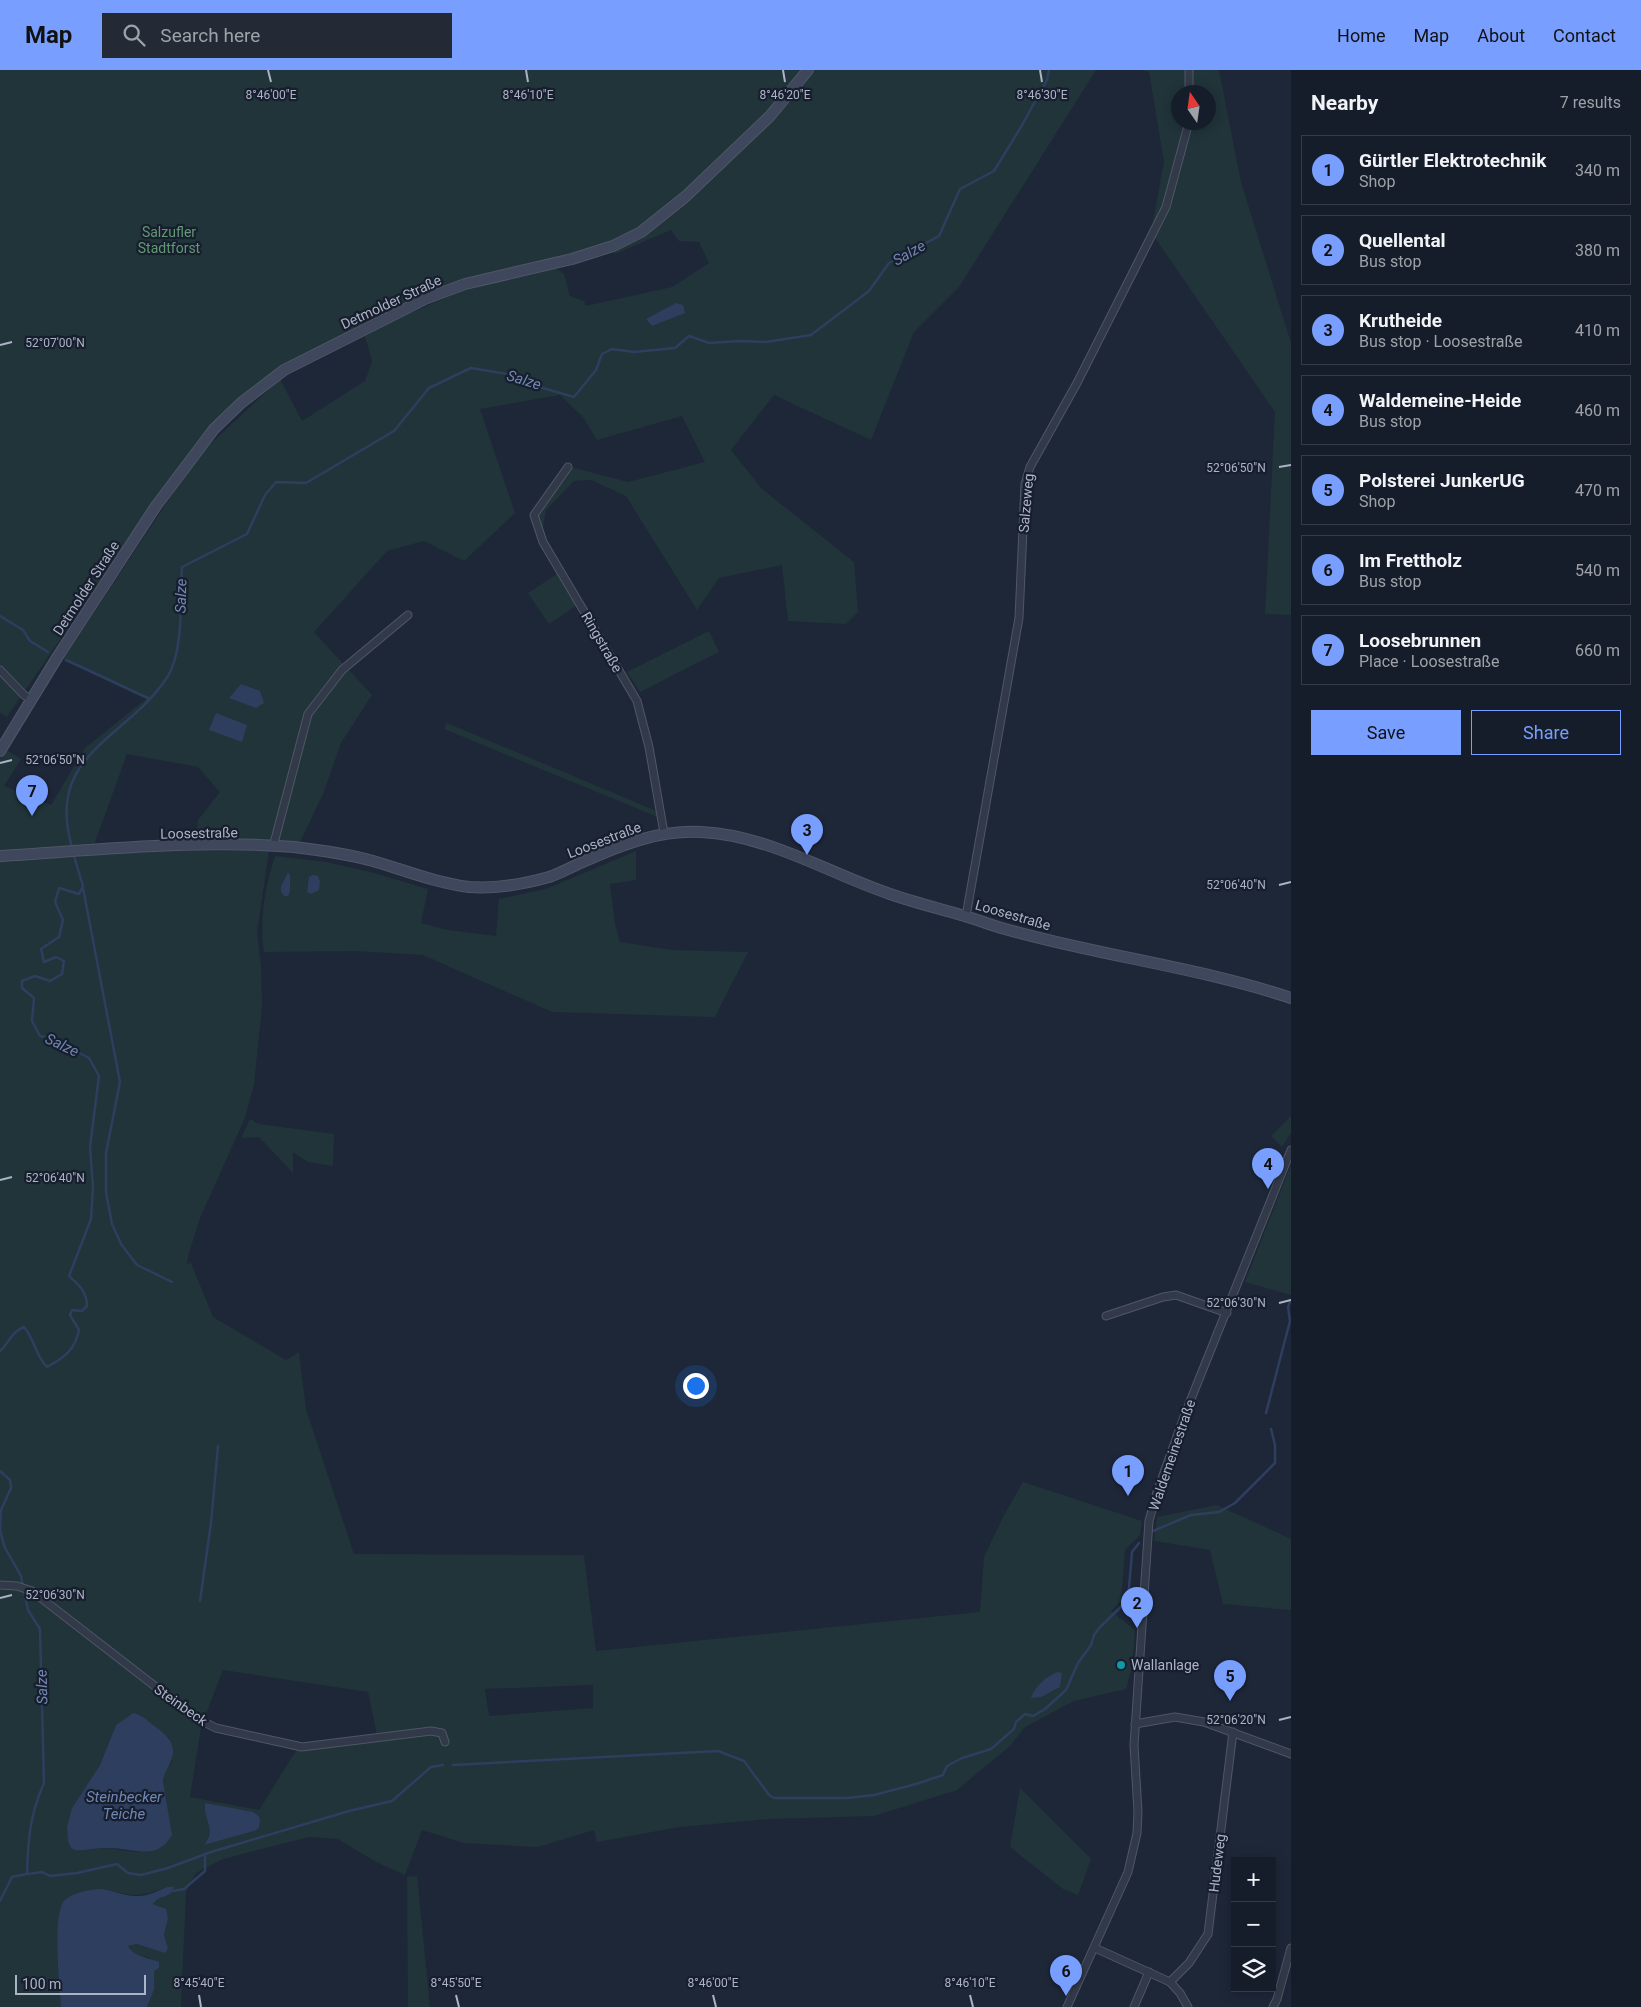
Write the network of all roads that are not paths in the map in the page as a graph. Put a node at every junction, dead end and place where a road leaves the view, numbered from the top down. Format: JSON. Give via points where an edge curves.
{"nodes":[{"id":1,"x":808,"y":70,"type":"edge"},
{"id":2,"x":1189,"y":70,"type":"edge"},
{"id":3,"x":1189,"y":85,"type":"edge"},
{"id":4,"x":1187,"y":130,"type":"edge"},
{"id":5,"x":568,"y":467,"type":"dead end"},
{"id":6,"x":408,"y":615,"type":"dead end"},
{"id":7,"x":0,"y":670,"type":"edge"},
{"id":8,"x":32,"y":700,"type":"junction"},
{"id":9,"x":0,"y":751,"type":"edge"},
{"id":10,"x":664,"y":833,"type":"junction"},
{"id":11,"x":273,"y":847,"type":"junction"},
{"id":12,"x":0,"y":856,"type":"edge"},
{"id":13,"x":966,"y":916,"type":"junction"},
{"id":14,"x":1291,"y":998,"type":"edge"},
{"id":15,"x":1291,"y":1150,"type":"edge"},
{"id":16,"x":1227,"y":1313,"type":"junction"},
{"id":17,"x":1106,"y":1316,"type":"dead end"},
{"id":18,"x":0,"y":1585,"type":"edge"},
{"id":19,"x":1135,"y":1724,"type":"junction"},
{"id":20,"x":1233,"y":1732,"type":"junction"},
{"id":21,"x":445,"y":1742,"type":"dead end"},
{"id":22,"x":1291,"y":1754,"type":"edge"},
{"id":23,"x":1095,"y":1948,"type":"junction"},
{"id":24,"x":1291,"y":1948,"type":"edge"},
{"id":25,"x":1149,"y":1972,"type":"junction"},
{"id":26,"x":1170,"y":1982,"type":"junction"},
{"id":27,"x":1068,"y":2007,"type":"edge"},
{"id":28,"x":1134,"y":2007,"type":"edge"},
{"id":29,"x":1188,"y":2007,"type":"edge"},
{"id":30,"x":1273,"y":2007,"type":"edge"}],
"edges":[{"from":1,"to":8,"type":"street","name":"Detmolder Straße","via":[[770,116],[686,197],[641,232],[613,246],[572,259],[465,284],[425,299],[284,370],[241,402],[214,429],[156,506]]},
{"from":2,"to":3,"type":"street"},
{"from":4,"to":13,"type":"street","name":"Salzeweg","via":[[1166,207],[1077,383],[1030,467],[1026,484],[1019,618]]},
{"from":5,"to":10,"type":"street","name":"Ringstraße","via":[[534,515],[543,542],[637,701],[649,747]]},
{"from":6,"to":11,"type":"street","via":[[342,670],[308,714]]},
{"from":7,"to":8,"type":"street"},
{"from":8,"to":9,"type":"street","name":"Detmolder Straße"},
{"from":10,"to":11,"type":"street","name":"Loosestraße","via":[[612,849],[551,876],[522,883],[470,887],[336,853]]},
{"from":10,"to":13,"type":"street","name":"Loosestraße","via":[[701,832],[745,839],[890,894]]},
{"from":11,"to":12,"type":"street","name":"Loosestraße","via":[[186,846]]},
{"from":13,"to":14,"type":"street","name":"Loosestraße","via":[[1005,929],[1227,979]]},
{"from":15,"to":16,"type":"street","name":"Waldemeinestraße"},
{"from":16,"to":17,"type":"street","via":[[1176,1295]]},
{"from":16,"to":19,"type":"street","name":"Waldemeinestraße","via":[[1185,1414],[1149,1521]]},
{"from":18,"to":21,"type":"street","name":"Steinbeck","via":[[32,1591],[196,1718],[216,1728],[302,1747],[431,1731],[442,1734]]},
{"from":19,"to":20,"type":"street","via":[[1175,1718],[1204,1722]]},
{"from":19,"to":23,"type":"street","name":"Waldemeinestraße","via":[[1138,1812],[1134,1850],[1128,1872]]},
{"from":20,"to":22,"type":"street"},
{"from":20,"to":26,"type":"street","name":"Hudeweg","via":[[1208,1934],[1189,1963]]},
{"from":23,"to":25,"type":"street"},
{"from":23,"to":27,"type":"street","name":"Waldemeinestraße"},
{"from":24,"to":30,"type":"street"},
{"from":25,"to":26,"type":"street"},
{"from":25,"to":28,"type":"street"},
{"from":26,"to":29,"type":"street"}]}
